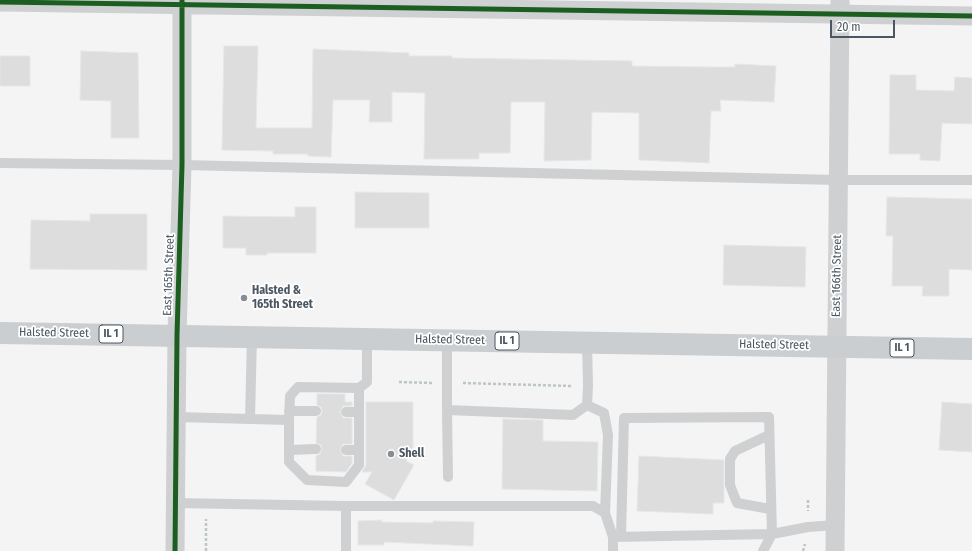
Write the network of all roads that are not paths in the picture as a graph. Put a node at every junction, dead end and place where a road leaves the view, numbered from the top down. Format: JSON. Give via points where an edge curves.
{"nodes":[{"id":1,"x":0,"y":2,"type":"edge"},
{"id":2,"x":182,"y":2,"type":"edge"},
{"id":3,"x":840,"y":7,"type":"edge"},
{"id":4,"x":972,"y":16,"type":"edge"},
{"id":5,"x":0,"y":163,"type":"edge"},
{"id":6,"x":182,"y":165,"type":"junction"},
{"id":7,"x":838,"y":180,"type":"junction"},
{"id":8,"x":972,"y":180,"type":"edge"},
{"id":9,"x":0,"y":333,"type":"edge"},
{"id":10,"x":177,"y":335,"type":"junction"},
{"id":11,"x":252,"y":337,"type":"junction"},
{"id":12,"x":367,"y":339,"type":"junction"},
{"id":13,"x":447,"y":340,"type":"junction"},
{"id":14,"x":587,"y":342,"type":"junction"},
{"id":15,"x":836,"y":346,"type":"junction"},
{"id":16,"x":972,"y":349,"type":"edge"},
{"id":17,"x":359,"y":388,"type":"junction"},
{"id":18,"x":587,"y":406,"type":"junction"},
{"id":19,"x":447,"y":410,"type":"junction"},
{"id":20,"x":316,"y":411,"type":"dead end"},
{"id":21,"x":346,"y":412,"type":"dead end"},
{"id":22,"x":359,"y":412,"type":"junction"},
{"id":23,"x":289,"y":415,"type":"junction"},
{"id":24,"x":176,"y":417,"type":"junction"},
{"id":25,"x":250,"y":419,"type":"junction"},
{"id":26,"x":769,"y":435,"type":"junction"},
{"id":27,"x":289,"y":450,"type":"junction"},
{"id":28,"x":316,"y":450,"type":"dead end"},
{"id":29,"x":346,"y":450,"type":"dead end"},
{"id":30,"x":359,"y":450,"type":"junction"},
{"id":31,"x":448,"y":477,"type":"dead end"},
{"id":32,"x":175,"y":503,"type":"junction"},
{"id":33,"x":346,"y":506,"type":"junction"},
{"id":34,"x":770,"y":509,"type":"junction"},
{"id":35,"x":605,"y":513,"type":"junction"},
{"id":36,"x":836,"y":525,"type":"junction"},
{"id":37,"x":772,"y":534,"type":"junction"},
{"id":38,"x":617,"y":537,"type":"junction"},
{"id":39,"x":175,"y":551,"type":"edge"},
{"id":40,"x":346,"y":551,"type":"edge"},
{"id":41,"x":613,"y":551,"type":"edge"},
{"id":42,"x":763,"y":551,"type":"edge"},
{"id":43,"x":835,"y":551,"type":"edge"}],
"edges":[{"from":1,"to":2,"type":"street"},
{"from":2,"to":3,"type":"street"},
{"from":2,"to":6,"type":"street","name":"East 165th Street"},
{"from":3,"to":4,"type":"street"},
{"from":3,"to":7,"type":"street","name":"East 166th Street"},
{"from":5,"to":6,"type":"lane"},
{"from":6,"to":7,"type":"lane"},
{"from":6,"to":10,"type":"street","name":"East 165th Street"},
{"from":7,"to":8,"type":"lane"},
{"from":7,"to":15,"type":"street","name":"East 166th Street"},
{"from":9,"to":10,"type":"main road","name":"Halsted Street","number":"IL 1"},
{"from":10,"to":11,"type":"main road","name":"Halsted Street","number":"IL 1"},
{"from":10,"to":24,"type":"street","name":"East 165th Street"},
{"from":11,"to":12,"type":"main road","name":"Halsted Street","number":"IL 1"},
{"from":11,"to":25,"type":"lane"},
{"from":12,"to":13,"type":"main road","name":"Halsted Street","number":"IL 1"},
{"from":12,"to":17,"type":"lane","via":[[368,382]]},
{"from":13,"to":14,"type":"main road","name":"Halsted Street","number":"IL 1"},
{"from":13,"to":19,"type":"lane"},
{"from":14,"to":15,"type":"main road","name":"Halsted Street","number":"IL 1"},
{"from":14,"to":18,"type":"lane"},
{"from":15,"to":16,"type":"main road","name":"Halsted Street","number":"IL 1"},
{"from":15,"to":36,"type":"street","name":"East 166th Street"},
{"from":17,"to":22,"type":"lane"},
{"from":17,"to":23,"type":"lane","via":[[298,387],[290,396]]},
{"from":18,"to":19,"type":"lane","via":[[573,415]]},
{"from":18,"to":35,"type":"lane","via":[[604,413],[608,435]]},
{"from":19,"to":31,"type":"lane"},
{"from":20,"to":23,"type":"lane"},
{"from":21,"to":22,"type":"lane"},
{"from":22,"to":30,"type":"lane"},
{"from":23,"to":25,"type":"lane"},
{"from":23,"to":27,"type":"lane"},
{"from":24,"to":25,"type":"lane"},
{"from":24,"to":32,"type":"street","name":"East 165th Street"},
{"from":26,"to":34,"type":"lane"},
{"from":26,"to":34,"type":"lane","via":[[735,451],[730,459],[730,485],[737,503]]},
{"from":26,"to":38,"type":"lane","via":[[769,417],[624,418]]},
{"from":27,"to":28,"type":"lane"},
{"from":27,"to":30,"type":"lane","via":[[289,462],[307,480],[346,482],[359,465]]},
{"from":29,"to":30,"type":"lane"},
{"from":32,"to":33,"type":"lane"},
{"from":32,"to":39,"type":"street","name":"East 165th Street"},
{"from":33,"to":35,"type":"lane","via":[[593,506]]},
{"from":33,"to":40,"type":"lane"},
{"from":34,"to":37,"type":"lane"},
{"from":35,"to":38,"type":"lane"},
{"from":36,"to":37,"type":"lane"},
{"from":36,"to":43,"type":"street","name":"East 166th Street"},
{"from":37,"to":38,"type":"lane"},
{"from":37,"to":42,"type":"lane"},
{"from":38,"to":41,"type":"lane"}]}
